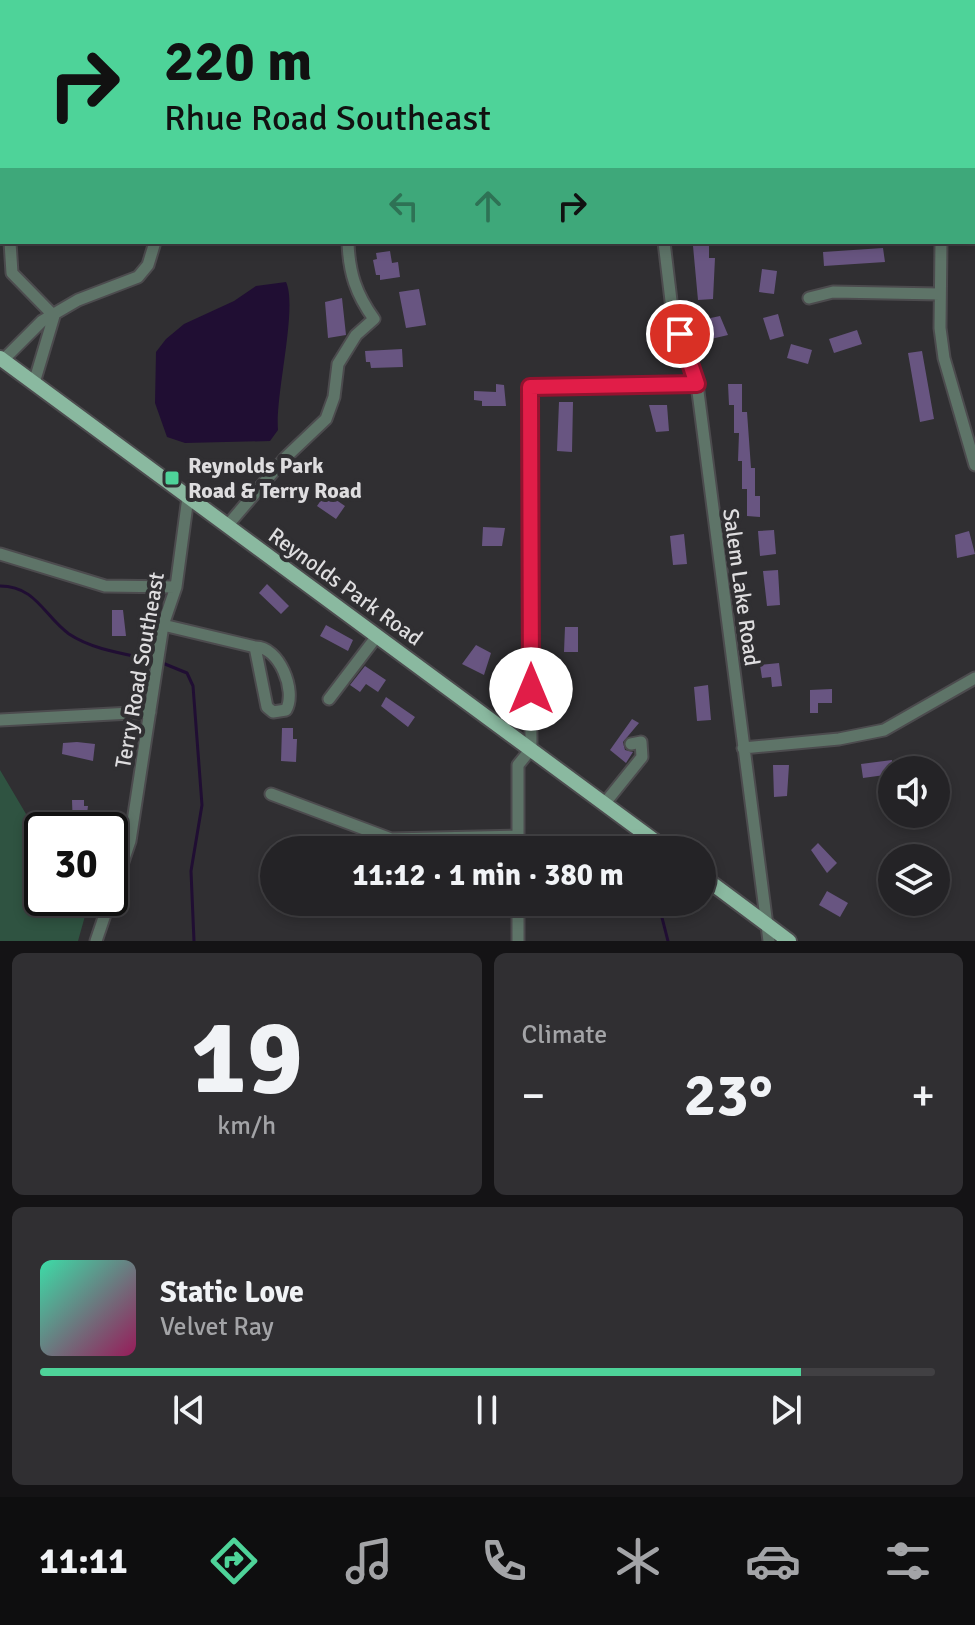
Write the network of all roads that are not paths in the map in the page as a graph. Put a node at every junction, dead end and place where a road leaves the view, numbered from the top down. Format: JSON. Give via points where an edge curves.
{"nodes":[{"id":1,"x":10,"y":244,"type":"edge"},
{"id":2,"x":154,"y":244,"type":"edge"},
{"id":3,"x":348,"y":244,"type":"edge"},
{"id":4,"x":664,"y":244,"type":"edge"},
{"id":5,"x":941,"y":244,"type":"edge"},
{"id":6,"x":940,"y":294,"type":"junction"},
{"id":7,"x":809,"y":298,"type":"dead end"},
{"id":8,"x":54,"y":316,"type":"junction"},
{"id":9,"x":1,"y":359,"type":"edge"},
{"id":10,"x":34,"y":383,"type":"junction"},
{"id":11,"x":697,"y":384,"type":"junction"},
{"id":12,"x":975,"y":465,"type":"edge"},
{"id":13,"x":188,"y":497,"type":"junction"},
{"id":14,"x":227,"y":526,"type":"junction"},
{"id":15,"x":0,"y":554,"type":"edge"},
{"id":16,"x":176,"y":587,"type":"junction"},
{"id":17,"x":163,"y":625,"type":"junction"},
{"id":18,"x":377,"y":636,"type":"junction"},
{"id":19,"x":255,"y":647,"type":"junction"},
{"id":20,"x":975,"y":678,"type":"edge"},
{"id":21,"x":329,"y":699,"type":"dead end"},
{"id":22,"x":150,"y":712,"type":"junction"},
{"id":23,"x":0,"y":720,"type":"edge"},
{"id":24,"x":631,"y":744,"type":"dead end"},
{"id":25,"x":743,"y":748,"type":"junction"},
{"id":26,"x":531,"y":749,"type":"junction"},
{"id":27,"x":271,"y":794,"type":"dead end"},
{"id":28,"x":605,"y":803,"type":"junction"},
{"id":29,"x":383,"y":836,"type":"edge"},
{"id":30,"x":425,"y":836,"type":"edge"},
{"id":31,"x":518,"y":836,"type":"joint"},
{"id":32,"x":649,"y":836,"type":"edge"},
{"id":33,"x":716,"y":887,"type":"edge"},
{"id":34,"x":518,"y":916,"type":"edge"},
{"id":35,"x":767,"y":925,"type":"junction"},
{"id":36,"x":96,"y":941,"type":"edge"},
{"id":37,"x":518,"y":941,"type":"edge"},
{"id":38,"x":769,"y":941,"type":"edge"},
{"id":39,"x":789,"y":941,"type":"edge"}],
"edges":[{"from":1,"to":8,"type":"street","via":[[12,273]]},
{"from":2,"to":8,"type":"street","via":[[138,277],[78,300]]},
{"from":3,"to":14,"type":"street","via":[[357,295],[374,319],[356,335],[338,364],[326,419]]},
{"from":4,"to":11,"type":"street","name":"Salem Lake Road","via":[[672,309]]},
{"from":5,"to":6,"type":"street"},
{"from":6,"to":7,"type":"street","via":[[833,292]]},
{"from":6,"to":12,"type":"street","via":[[944,358]]},
{"from":8,"to":9,"type":"street"},
{"from":8,"to":10,"type":"street"},
{"from":9,"to":10,"type":"main road","name":"Reynolds Park Road"},
{"from":10,"to":13,"type":"main road","name":"Reynolds Park Road"},
{"from":11,"to":25,"type":"street","name":"Salem Lake Road"},
{"from":11,"to":26,"type":"street","via":[[530,387]]},
{"from":13,"to":14,"type":"main road","name":"Reynolds Park Road"},
{"from":13,"to":16,"type":"street","name":"Terry Road Southeast"},
{"from":14,"to":18,"type":"main road","name":"Reynolds Park Road"},
{"from":15,"to":16,"type":"street","via":[[105,586]]},
{"from":16,"to":17,"type":"street","name":"Terry Road Southeast"},
{"from":17,"to":19,"type":"street"},
{"from":17,"to":22,"type":"street","name":"Terry Road Southeast"},
{"from":18,"to":21,"type":"street"},
{"from":18,"to":26,"type":"main road","name":"Reynolds Park Road"},
{"from":19,"to":19,"type":"street","via":[[267,707],[273,712],[286,710],[289,693],[282,668],[270,653]]},
{"from":20,"to":25,"type":"street","via":[[884,730]]},
{"from":22,"to":23,"type":"street"},
{"from":22,"to":36,"type":"street","name":"Terry Road Southeast","via":[[130,841]]},
{"from":24,"to":28,"type":"street","via":[[641,742],[642,757]]},
{"from":25,"to":35,"type":"street","name":"Salem Lake Road"},
{"from":26,"to":28,"type":"main road","name":"Reynolds Park Road"},
{"from":26,"to":31,"type":"street","via":[[518,765]]},
{"from":27,"to":29,"type":"street"},
{"from":28,"to":32,"type":"main road","name":"Reynolds Park Road"},
{"from":30,"to":31,"type":"street"},
{"from":33,"to":35,"type":"main road"},
{"from":34,"to":37,"type":"street"},
{"from":35,"to":38,"type":"street","name":"Salem Lake Road"},
{"from":35,"to":39,"type":"main road"}]}
